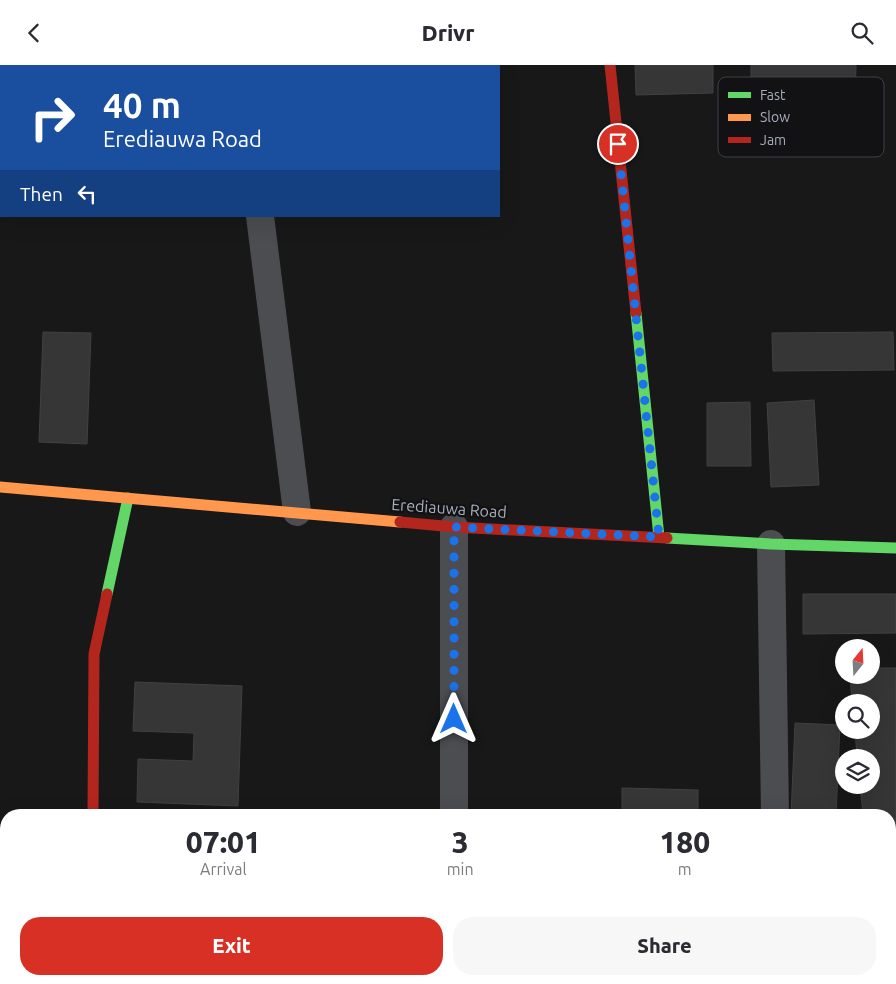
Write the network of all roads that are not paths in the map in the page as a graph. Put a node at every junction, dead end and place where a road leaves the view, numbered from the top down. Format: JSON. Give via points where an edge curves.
{"nodes":[{"id":1,"x":610,"y":65,"type":"edge"},
{"id":2,"x":260,"y":217,"type":"edge"},
{"id":3,"x":0,"y":487,"type":"edge"},
{"id":4,"x":128,"y":498,"type":"junction"},
{"id":5,"x":297,"y":512,"type":"junction"},
{"id":6,"x":454,"y":527,"type":"junction"},
{"id":7,"x":659,"y":537,"type":"junction"},
{"id":8,"x":771,"y":544,"type":"junction"},
{"id":9,"x":896,"y":548,"type":"edge"},
{"id":10,"x":93,"y":809,"type":"edge"},
{"id":11,"x":454,"y":809,"type":"edge"},
{"id":12,"x":775,"y":809,"type":"edge"}],
"edges":[{"from":1,"to":7,"type":"street"},
{"from":2,"to":5,"type":"street"},
{"from":3,"to":4,"type":"street","name":"Erediauwa Road"},
{"from":4,"to":5,"type":"street","name":"Erediauwa Road"},
{"from":4,"to":10,"type":"street","via":[[94,654]]},
{"from":5,"to":6,"type":"street","name":"Erediauwa Road"},
{"from":6,"to":7,"type":"street","name":"Erediauwa Road"},
{"from":6,"to":11,"type":"street"},
{"from":7,"to":8,"type":"street","name":"Erediauwa Road"},
{"from":8,"to":9,"type":"street","name":"Erediauwa Road"},
{"from":8,"to":12,"type":"street"}]}
